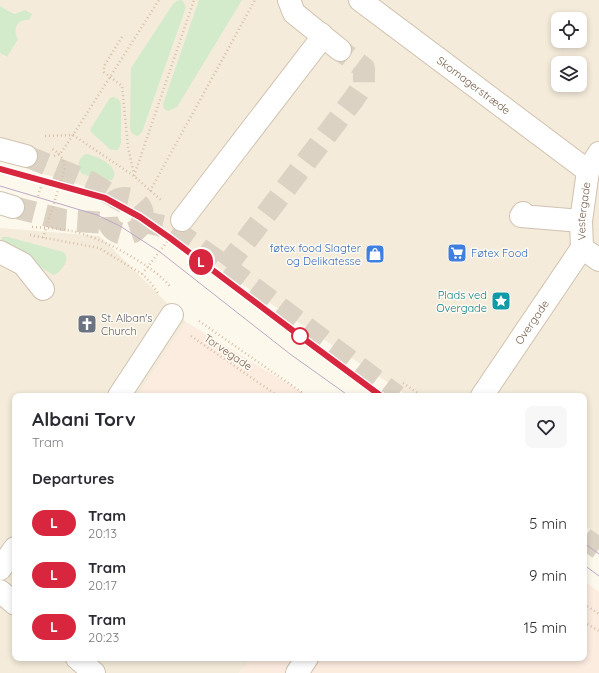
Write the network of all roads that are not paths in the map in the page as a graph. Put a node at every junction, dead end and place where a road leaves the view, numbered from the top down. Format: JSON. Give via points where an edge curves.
{"nodes":[{"id":1,"x":289,"y":0,"type":"edge"},
{"id":2,"x":360,"y":0,"type":"edge"},
{"id":3,"x":321,"y":34,"type":"junction"},
{"id":4,"x":340,"y":50,"type":"tunnel mouth"},
{"id":5,"x":0,"y":149,"type":"edge"},
{"id":6,"x":26,"y":156,"type":"tunnel mouth"},
{"id":7,"x":593,"y":162,"type":"edge"},
{"id":8,"x":523,"y":213,"type":"dead end"},
{"id":9,"x":182,"y":220,"type":"road end"},
{"id":10,"x":581,"y":221,"type":"junction"},
{"id":11,"x":0,"y":252,"type":"edge"},
{"id":12,"x":591,"y":254,"type":"edge"},
{"id":13,"x":43,"y":289,"type":"dead end"},
{"id":14,"x":172,"y":315,"type":"road end"},
{"id":15,"x":121,"y":393,"type":"edge"},
{"id":16,"x":484,"y":393,"type":"edge"},
{"id":17,"x":12,"y":552,"type":"edge"},
{"id":18,"x":0,"y":569,"type":"edge"},
{"id":19,"x":0,"y":591,"type":"edge"},
{"id":20,"x":12,"y":601,"type":"edge"},
{"id":21,"x":80,"y":661,"type":"edge"},
{"id":22,"x":305,"y":661,"type":"edge"},
{"id":23,"x":94,"y":673,"type":"edge"},
{"id":24,"x":297,"y":673,"type":"edge"}],
"edges":[{"from":1,"to":3,"type":"street","via":[[294,13]]},
{"from":2,"to":7,"type":"street","name":"Skomagerstræde"},
{"from":3,"to":4,"type":"street"},
{"from":3,"to":9,"type":"street","via":[[321,39]]},
{"from":5,"to":6,"type":"street"},
{"from":7,"to":10,"type":"street","name":"Vestergade"},
{"from":8,"to":10,"type":"street","via":[[520,216]]},
{"from":10,"to":12,"type":"street","name":"Vestergade"},
{"from":11,"to":13,"type":"street","via":[[23,264]]},
{"from":12,"to":16,"type":"street","name":"Overgade"},
{"from":14,"to":15,"type":"street"},
{"from":17,"to":18,"type":"street"},
{"from":19,"to":20,"type":"street"},
{"from":21,"to":23,"type":"street"},
{"from":22,"to":24,"type":"street"}]}
